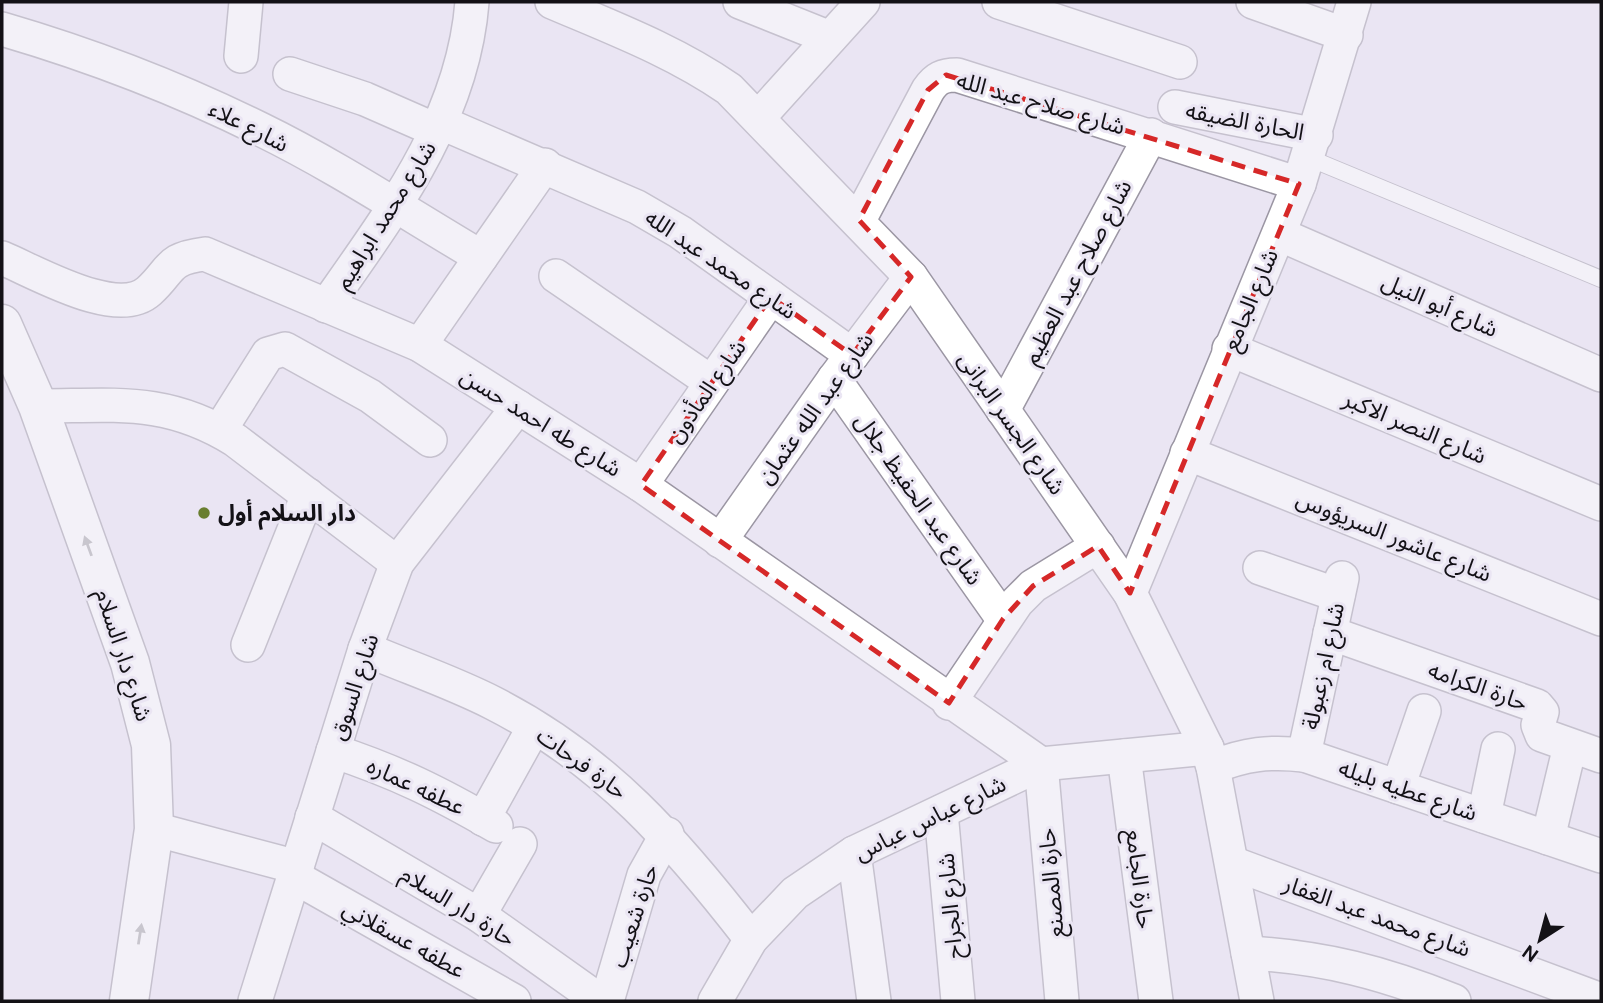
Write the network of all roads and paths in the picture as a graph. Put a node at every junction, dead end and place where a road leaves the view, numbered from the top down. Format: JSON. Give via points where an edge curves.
{"nodes":[{"id":1,"x":246,"y":2,"type":"edge"},
{"id":2,"x":472,"y":2,"type":"edge"},
{"id":3,"x":552,"y":2,"type":"edge"},
{"id":4,"x":740,"y":2,"type":"edge"},
{"id":5,"x":863,"y":2,"type":"edge"},
{"id":6,"x":999,"y":2,"type":"edge"},
{"id":7,"x":1253,"y":2,"type":"edge"},
{"id":8,"x":1354,"y":2,"type":"edge"},
{"id":9,"x":2,"y":29,"type":"edge"},
{"id":10,"x":1346,"y":36,"type":"junction"},
{"id":11,"x":830,"y":38,"type":"junction"},
{"id":12,"x":241,"y":56,"type":"dead end"},
{"id":13,"x":1180,"y":62,"type":"dead end"},
{"id":14,"x":290,"y":74,"type":"dead end"},
{"id":15,"x":1175,"y":107,"type":"dead end"},
{"id":16,"x":759,"y":117,"type":"junction"},
{"id":17,"x":440,"y":127,"type":"junction"},
{"id":18,"x":1151,"y":135,"type":"junction"},
{"id":19,"x":1308,"y":159,"type":"junction"},
{"id":20,"x":545,"y":165,"type":"junction"},
{"id":21,"x":396,"y":206,"type":"junction"},
{"id":22,"x":859,"y":220,"type":"junction"},
{"id":23,"x":1279,"y":234,"type":"junction"},
{"id":24,"x":481,"y":257,"type":"junction"},
{"id":25,"x":2,"y":258,"type":"edge"},
{"id":26,"x":556,"y":276,"type":"dead end"},
{"id":27,"x":911,"y":277,"type":"junction"},
{"id":28,"x":1601,"y":279,"type":"edge"},
{"id":29,"x":771,"y":297,"type":"junction"},
{"id":30,"x":326,"y":306,"type":"junction"},
{"id":31,"x":2,"y":324,"type":"edge"},
{"id":32,"x":420,"y":345,"type":"junction"},
{"id":33,"x":1229,"y":349,"type":"junction"},
{"id":34,"x":843,"y":367,"type":"junction"},
{"id":35,"x":1601,"y":375,"type":"edge"},
{"id":36,"x":2,"y":381,"type":"edge"},
{"id":37,"x":711,"y":382,"type":"junction"},
{"id":38,"x":38,"y":406,"type":"junction"},
{"id":39,"x":518,"y":407,"type":"junction"},
{"id":40,"x":1003,"y":410,"type":"junction"},
{"id":41,"x":220,"y":430,"type":"junction"},
{"id":42,"x":430,"y":440,"type":"dead end"},
{"id":43,"x":1187,"y":453,"type":"junction"},
{"id":44,"x":641,"y":485,"type":"junction"},
{"id":45,"x":308,"y":495,"type":"junction"},
{"id":46,"x":1601,"y":504,"type":"edge"},
{"id":47,"x":720,"y":541,"type":"junction"},
{"id":48,"x":1098,"y":547,"type":"junction"},
{"id":49,"x":397,"y":563,"type":"junction"},
{"id":50,"x":1260,"y":568,"type":"dead end"},
{"id":51,"x":1130,"y":593,"type":"junction"},
{"id":52,"x":1003,"y":619,"type":"junction"},
{"id":53,"x":1601,"y":619,"type":"edge"},
{"id":54,"x":1330,"y":633,"type":"junction"},
{"id":55,"x":248,"y":645,"type":"dead end"},
{"id":56,"x":365,"y":649,"type":"junction"},
{"id":57,"x":948,"y":703,"type":"junction"},
{"id":58,"x":1424,"y":711,"type":"dead end"},
{"id":59,"x":534,"y":727,"type":"junction"},
{"id":60,"x":1498,"y":750,"type":"dead end"},
{"id":61,"x":333,"y":751,"type":"junction"},
{"id":62,"x":1586,"y":751,"type":"edge"},
{"id":63,"x":1304,"y":755,"type":"junction"},
{"id":64,"x":1124,"y":756,"type":"junction"},
{"id":65,"x":1210,"y":757,"type":"junction"},
{"id":66,"x":1041,"y":765,"type":"junction"},
{"id":67,"x":1398,"y":787,"type":"junction"},
{"id":68,"x":941,"y":812,"type":"junction"},
{"id":69,"x":1483,"y":816,"type":"junction"},
{"id":70,"x":312,"y":817,"type":"junction"},
{"id":71,"x":155,"y":829,"type":"junction"},
{"id":72,"x":500,"y":830,"type":"junction"},
{"id":73,"x":667,"y":834,"type":"junction"},
{"id":74,"x":1548,"y":838,"type":"junction"},
{"id":75,"x":854,"y":853,"type":"junction"},
{"id":76,"x":1601,"y":856,"type":"edge"},
{"id":77,"x":1232,"y":863,"type":"junction"},
{"id":78,"x":295,"y":872,"type":"junction"},
{"id":79,"x":479,"y":915,"type":"junction"},
{"id":80,"x":751,"y":939,"type":"junction"},
{"id":81,"x":1248,"y":953,"type":"junction"},
{"id":82,"x":257,"y":1000,"type":"edge"},
{"id":83,"x":1601,"y":1000,"type":"edge"},
{"id":84,"x":103,"y":1001,"type":"edge"},
{"id":85,"x":129,"y":1001,"type":"edge"},
{"id":86,"x":514,"y":1001,"type":"edge"},
{"id":87,"x":600,"y":1001,"type":"edge"},
{"id":88,"x":607,"y":1001,"type":"edge"},
{"id":89,"x":715,"y":1001,"type":"edge"},
{"id":90,"x":874,"y":1001,"type":"edge"},
{"id":91,"x":958,"y":1001,"type":"edge"},
{"id":92,"x":1062,"y":1001,"type":"edge"},
{"id":93,"x":1156,"y":1001,"type":"edge"},
{"id":94,"x":1257,"y":1001,"type":"edge"},
{"id":95,"x":1454,"y":1001,"type":"edge"}],
"edges":[{"from":1,"to":12,"type":"street"},
{"from":2,"to":17,"type":"street","name":"شارع محمد ابراهيم","via":[[459,75]]},
{"from":3,"to":16,"type":"street","name":"شارع الجسر البرانى","via":[[694,65]]},
{"from":4,"to":11,"type":"street"},
{"from":5,"to":11,"type":"street"},
{"from":6,"to":13,"type":"street"},
{"from":7,"to":10,"type":"street"},
{"from":8,"to":10,"type":"street","name":"شارع الجامع"},
{"from":9,"to":21,"type":"street","name":"شارع علاء","via":[[165,85],[262,130]]},
{"from":10,"to":19,"type":"street","name":"شارع الجامع"},
{"from":11,"to":16,"type":"street"},
{"from":14,"to":17,"type":"street","name":"شارع محمد عبد الله"},
{"from":15,"to":19,"type":"street","name":"الحارة الضيقه"},
{"from":16,"to":22,"type":"street","name":"شارع الجسر البرانى"},
{"from":17,"to":20,"type":"street","name":"شارع محمد عبد الله"},
{"from":17,"to":21,"type":"street","name":"شارع محمد ابراهيم"},
{"from":18,"to":19,"type":"street","name":"شارع صلاح عبد الله"},
{"from":18,"to":22,"type":"street","name":"شارع صلاح عبد الله","via":[[946,75],[928,90]]},
{"from":18,"to":40,"type":"street","name":"شارع صلاح عبد العظيم"},
{"from":19,"to":23,"type":"street","name":"شارع الجامع"},
{"from":19,"to":28,"type":"lane"},
{"from":20,"to":24,"type":"street"},
{"from":20,"to":29,"type":"street","name":"شارع محمد عبد الله","via":[[680,232]]},
{"from":21,"to":24,"type":"street","name":"شارع علاء"},
{"from":21,"to":30,"type":"street","name":"شارع محمد ابراهيم"},
{"from":22,"to":27,"type":"street","name":"شارع الجسر البرانى"},
{"from":23,"to":33,"type":"street","name":"شارع الجامع"},
{"from":23,"to":35,"type":"street","name":"شارع أبو النيل"},
{"from":24,"to":32,"type":"street"},
{"from":25,"to":30,"type":"street","name":"شارع طه احمد حسن","via":[[121,303],[148,293],[165,270],[183,257],[205,254]]},
{"from":26,"to":37,"type":"street"},
{"from":27,"to":34,"type":"street","name":"شارع عبد الله عثمان"},
{"from":27,"to":40,"type":"street","name":"شارع الجسر البرانى"},
{"from":29,"to":34,"type":"street","name":"شارع محمد عبد الله"},
{"from":29,"to":37,"type":"street","name":"شارع المأذون"},
{"from":30,"to":32,"type":"street","name":"شارع طه احمد حسن"},
{"from":31,"to":38,"type":"main road","name":"شارع دار السلام"},
{"from":32,"to":39,"type":"street","name":"شارع طه احمد حسن"},
{"from":33,"to":43,"type":"street","name":"شارع الجامع"},
{"from":33,"to":46,"type":"street","name":"شارع النصر الاكبر"},
{"from":34,"to":47,"type":"street","name":"شارع عبد الله عثمان"},
{"from":34,"to":52,"type":"street","name":"شارع عبد الحفيظ جلال"},
{"from":36,"to":84,"type":"main road","name":"شارع دار السلام","via":[[112,687],[121,726],[128,780],[127,848]]},
{"from":37,"to":44,"type":"street","name":"شارع المأذون"},
{"from":38,"to":41,"type":"street","via":[[145,405],[177,411]]},
{"from":71,"to":38,"type":"main road","name":"شارع دار السلام","one_way":true,"via":[[152,755],[142,704]]},
{"from":39,"to":44,"type":"street","name":"شارع طه احمد حسن"},
{"from":39,"to":49,"type":"street","name":"شارع السوق"},
{"from":40,"to":48,"type":"street","name":"شارع الجسر البرانى"},
{"from":41,"to":42,"type":"street","via":[[268,354],[278,348],[370,396]]},
{"from":41,"to":45,"type":"street"},
{"from":43,"to":51,"type":"street","name":"شارع الجامع"},
{"from":43,"to":53,"type":"street","name":"شارع عاشور السريؤوس"},
{"from":44,"to":47,"type":"street","name":"شارع طه احمد حسن"},
{"from":45,"to":49,"type":"street"},
{"from":45,"to":55,"type":"street"},
{"from":47,"to":57,"type":"street","name":"شارع طه احمد حسن"},
{"from":48,"to":51,"type":"street","name":"شارع الجسر البرانى"},
{"from":48,"to":52,"type":"street","via":[[1033,586]]},
{"from":49,"to":56,"type":"street","name":"شارع السوق"},
{"from":50,"to":54,"type":"street","name":"شارع ام زعبولة","via":[[1340,587]]},
{"from":51,"to":65,"type":"street","name":"شارع الجسر البرانى"},
{"from":52,"to":57,"type":"street"},
{"from":54,"to":62,"type":"street","name":"حارة الكرامه","via":[[1537,706],[1542,712],[1538,725],[1542,735]]},
{"from":54,"to":63,"type":"street","name":"شارع ام زعبولة"},
{"from":56,"to":59,"type":"street","name":"حارة فرحات","via":[[493,703]]},
{"from":56,"to":61,"type":"street","name":"شارع السوق"},
{"from":57,"to":66,"type":"street","name":"شارع طه احمد حسن"},
{"from":58,"to":67,"type":"street"},
{"from":59,"to":72,"type":"street"},
{"from":59,"to":73,"type":"street","name":"حارة فرحات","via":[[630,798]]},
{"from":60,"to":69,"type":"street"},
{"from":61,"to":70,"type":"street","name":"شارع السوق"},
{"from":61,"to":72,"type":"street","name":"عطفه عماره","via":[[436,790]]},
{"from":62,"to":74,"type":"street"},
{"from":63,"to":65,"type":"street","name":"شارع عطيه بليله","via":[[1273,751]]},
{"from":63,"to":67,"type":"street","name":"شارع عطيه بليله"},
{"from":64,"to":65,"type":"street","name":"شارع عباس عباس"},
{"from":64,"to":66,"type":"street","name":"شارع عباس عباس"},
{"from":64,"to":93,"type":"street","name":"حارة الجامع"},
{"from":65,"to":77,"type":"street","name":"شارع الجسر البرانى"},
{"from":66,"to":68,"type":"street","name":"شارع عباس عباس"},
{"from":66,"to":92,"type":"street","name":"حارة المصنع"},
{"from":67,"to":69,"type":"street","name":"شارع عطيه بليله"},
{"from":68,"to":75,"type":"street","name":"شارع عباس عباس"},
{"from":68,"to":91,"type":"street","name":"شارع الجراح"},
{"from":69,"to":74,"type":"street","name":"شارع عطيه بليله"},
{"from":70,"to":78,"type":"street","name":"شارع السوق"},
{"from":70,"to":79,"type":"street","name":"حارة دار السلام"},
{"from":71,"to":78,"type":"street","name":"عطفه عسقلاني"},
{"from":85,"to":71,"type":"main road","name":"شارع دار السلام","one_way":true},
{"from":72,"to":79,"type":"street"},
{"from":73,"to":80,"type":"street","name":"حارة فرحات"},
{"from":73,"to":88,"type":"street","name":"حارة شعيب","via":[[644,874]]},
{"from":74,"to":76,"type":"street","name":"شارع عطيه بليله"},
{"from":75,"to":80,"type":"street","name":"شارع عباس عباس","via":[[795,893]]},
{"from":75,"to":90,"type":"street"},
{"from":77,"to":81,"type":"street","name":"شارع الجسر البرانى"},
{"from":77,"to":83,"type":"street","name":"شارع محمد عبد الغفار"},
{"from":78,"to":82,"type":"street","name":"شارع السوق"},
{"from":78,"to":86,"type":"street","name":"عطفه عسقلاني"},
{"from":79,"to":87,"type":"street","name":"حارة دار السلام"},
{"from":80,"to":89,"type":"street","name":"شارع عباس عباس"},
{"from":81,"to":94,"type":"street","name":"شارع الجسر البرانى"},
{"from":81,"to":95,"type":"street","via":[[1305,956],[1359,967]]}]}
